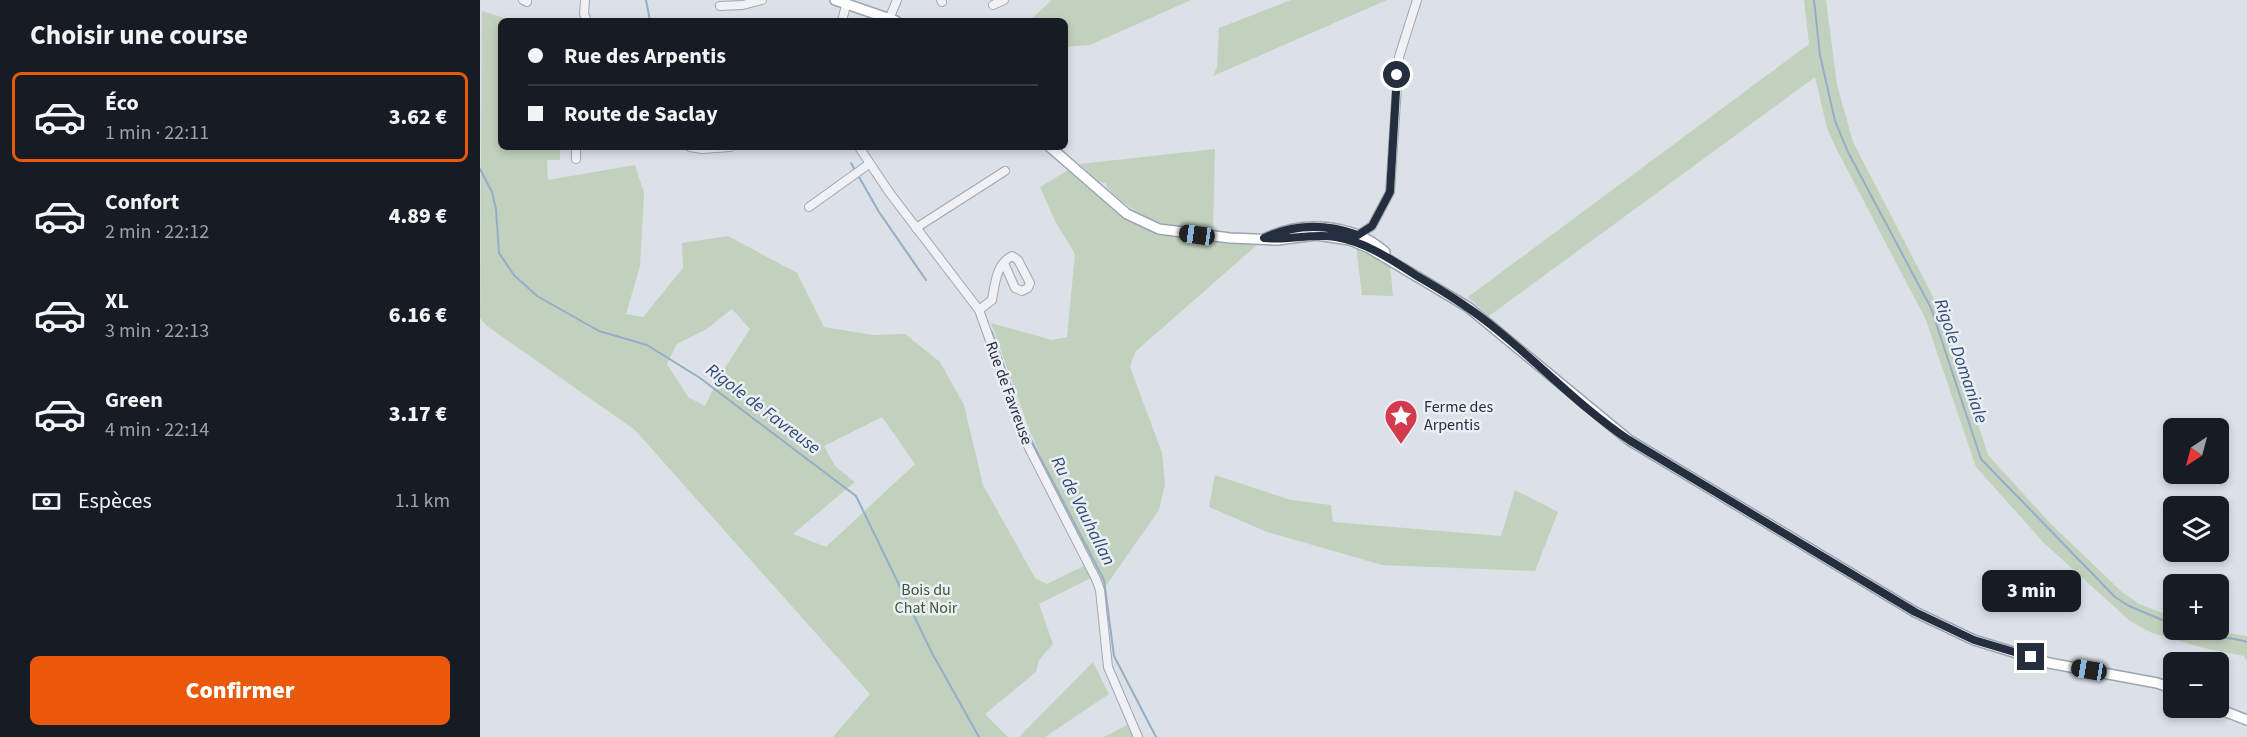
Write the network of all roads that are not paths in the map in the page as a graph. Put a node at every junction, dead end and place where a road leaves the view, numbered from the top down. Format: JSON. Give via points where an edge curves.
{"nodes":[{"id":1,"x":585,"y":0,"type":"edge"},
{"id":2,"x":762,"y":0,"type":"edge"},
{"id":3,"x":835,"y":0,"type":"edge"},
{"id":4,"x":897,"y":0,"type":"edge"},
{"id":5,"x":1417,"y":0,"type":"edge"},
{"id":6,"x":846,"y":5,"type":"junction"},
{"id":7,"x":720,"y":6,"type":"dead end"},
{"id":8,"x":586,"y":18,"type":"edge"},
{"id":9,"x":843,"y":18,"type":"edge"},
{"id":10,"x":890,"y":18,"type":"edge"},
{"id":11,"x":893,"y":18,"type":"edge"},
{"id":12,"x":576,"y":150,"type":"edge"},
{"id":13,"x":861,"y":150,"type":"edge"},
{"id":14,"x":1053,"y":150,"type":"edge"},
{"id":15,"x":576,"y":159,"type":"dead end"},
{"id":16,"x":869,"y":164,"type":"junction"},
{"id":17,"x":1005,"y":171,"type":"dead end"},
{"id":18,"x":809,"y":207,"type":"dead end"},
{"id":19,"x":1372,"y":226,"type":"junction"},
{"id":20,"x":916,"y":228,"type":"junction"},
{"id":21,"x":1358,"y":235,"type":"junction"},
{"id":22,"x":1336,"y":237,"type":"junction"},
{"id":23,"x":1264,"y":238,"type":"junction"},
{"id":24,"x":1370,"y":240,"type":"junction"},
{"id":25,"x":1004,"y":263,"type":"dead end"},
{"id":26,"x":1397,"y":263,"type":"junction"},
{"id":27,"x":979,"y":310,"type":"junction"},
{"id":28,"x":2163,"y":684,"type":"edge"},
{"id":29,"x":2229,"y":713,"type":"edge"},
{"id":30,"x":2247,"y":720,"type":"edge"},
{"id":31,"x":1138,"y":737,"type":"edge"}],
"edges":[{"from":1,"to":8,"type":"street"},
{"from":2,"to":7,"type":"street"},
{"from":3,"to":6,"type":"main road"},
{"from":4,"to":11,"type":"street"},
{"from":5,"to":19,"type":"street","via":[[1399,57],[1390,192]]},
{"from":6,"to":9,"type":"street"},
{"from":6,"to":10,"type":"main road"},
{"from":12,"to":15,"type":"street"},
{"from":13,"to":16,"type":"street","name":"Rue de Favreuse"},
{"from":14,"to":23,"type":"main road","via":[[1127,214],[1145,224],[1197,235]]},
{"from":16,"to":18,"type":"street"},
{"from":16,"to":20,"type":"street","name":"Rue de Favreuse"},
{"from":17,"to":20,"type":"street"},
{"from":19,"to":21,"type":"street"},
{"from":19,"to":24,"type":"street"},
{"from":20,"to":27,"type":"street","name":"Rue de Favreuse"},
{"from":21,"to":23,"type":"main road","via":[[1319,227],[1282,231]]},
{"from":21,"to":24,"type":"main road"},
{"from":22,"to":23,"type":"main road"},
{"from":22,"to":24,"type":"street","via":[[1343,235],[1366,243]]},
{"from":22,"to":26,"type":"main road"},
{"from":24,"to":26,"type":"main road"},
{"from":25,"to":27,"type":"street","via":[[992,300]]},
{"from":26,"to":28,"type":"main road","via":[[1484,319],[1615,430],[1915,612],[1974,640],[2049,663]]},
{"from":27,"to":31,"type":"street","name":"Rue de Favreuse","via":[[1028,446],[1096,579],[1108,667]]},
{"from":29,"to":30,"type":"main road"}]}
